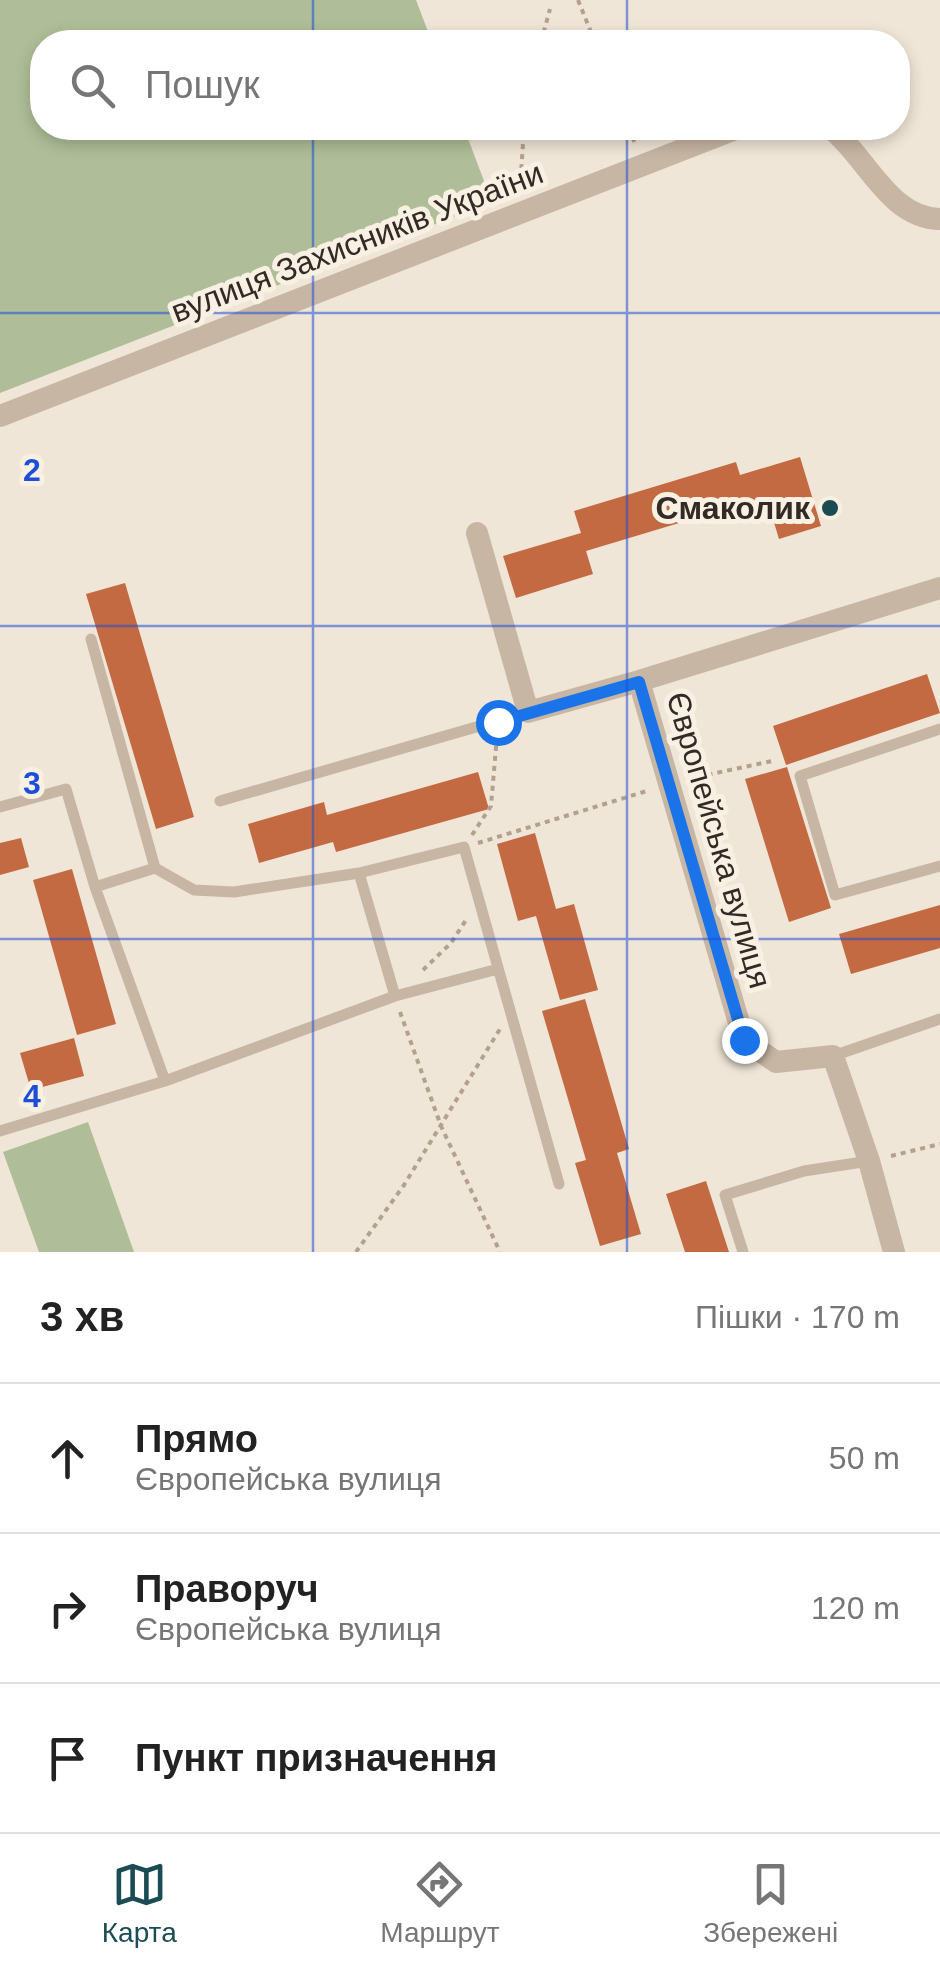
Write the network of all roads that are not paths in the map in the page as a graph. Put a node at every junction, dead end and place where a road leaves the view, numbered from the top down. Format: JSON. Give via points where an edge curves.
{"nodes":[{"id":1,"x":707,"y":140,"type":"edge"},
{"id":2,"x":841,"y":140,"type":"edge"},
{"id":3,"x":940,"y":220,"type":"edge"},
{"id":4,"x":0,"y":416,"type":"edge"},
{"id":5,"x":478,"y":533,"type":"dead end"},
{"id":6,"x":940,"y":588,"type":"edge"},
{"id":7,"x":92,"y":639,"type":"dead end"},
{"id":8,"x":639,"y":682,"type":"junction"},
{"id":9,"x":528,"y":712,"type":"junction"},
{"id":10,"x":940,"y":729,"type":"edge"},
{"id":11,"x":220,"y":802,"type":"dead end"},
{"id":12,"x":0,"y":807,"type":"edge"},
{"id":13,"x":940,"y":866,"type":"edge"},
{"id":14,"x":155,"y":868,"type":"junction"},
{"id":15,"x":358,"y":873,"type":"junction"},
{"id":16,"x":94,"y":887,"type":"junction"},
{"id":17,"x":498,"y":969,"type":"junction"},
{"id":18,"x":395,"y":996,"type":"junction"},
{"id":19,"x":940,"y":1019,"type":"edge"},
{"id":20,"x":833,"y":1056,"type":"junction"},
{"id":21,"x":166,"y":1081,"type":"junction"},
{"id":22,"x":0,"y":1131,"type":"edge"},
{"id":23,"x":870,"y":1161,"type":"junction"},
{"id":24,"x":559,"y":1184,"type":"dead end"},
{"id":25,"x":743,"y":1252,"type":"edge"},
{"id":26,"x":894,"y":1252,"type":"edge"}],
"edges":[{"from":1,"to":4,"type":"street","name":"вулиця Захисників України"},
{"from":2,"to":3,"type":"street","via":[[893,197],[920,216]]},
{"from":5,"to":9,"type":"street"},
{"from":6,"to":8,"type":"street","name":"Європейська вулиця"},
{"from":7,"to":14,"type":"lane"},
{"from":8,"to":9,"type":"street","name":"Європейська вулиця"},
{"from":8,"to":20,"type":"street","name":"Європейська вулиця","via":[[744,1040],[776,1062]]},
{"from":9,"to":11,"type":"lane"},
{"from":10,"to":13,"type":"lane","via":[[800,776],[835,894]]},
{"from":12,"to":16,"type":"lane","via":[[66,789]]},
{"from":14,"to":15,"type":"lane","via":[[194,890],[234,892]]},
{"from":14,"to":16,"type":"lane"},
{"from":15,"to":17,"type":"lane","via":[[464,847]]},
{"from":15,"to":18,"type":"lane"},
{"from":16,"to":21,"type":"lane"},
{"from":17,"to":18,"type":"lane"},
{"from":17,"to":24,"type":"lane"},
{"from":18,"to":21,"type":"lane"},
{"from":19,"to":20,"type":"lane"},
{"from":20,"to":23,"type":"street"},
{"from":21,"to":22,"type":"lane"},
{"from":23,"to":25,"type":"lane","via":[[804,1171],[725,1195]]},
{"from":23,"to":26,"type":"street"}]}
